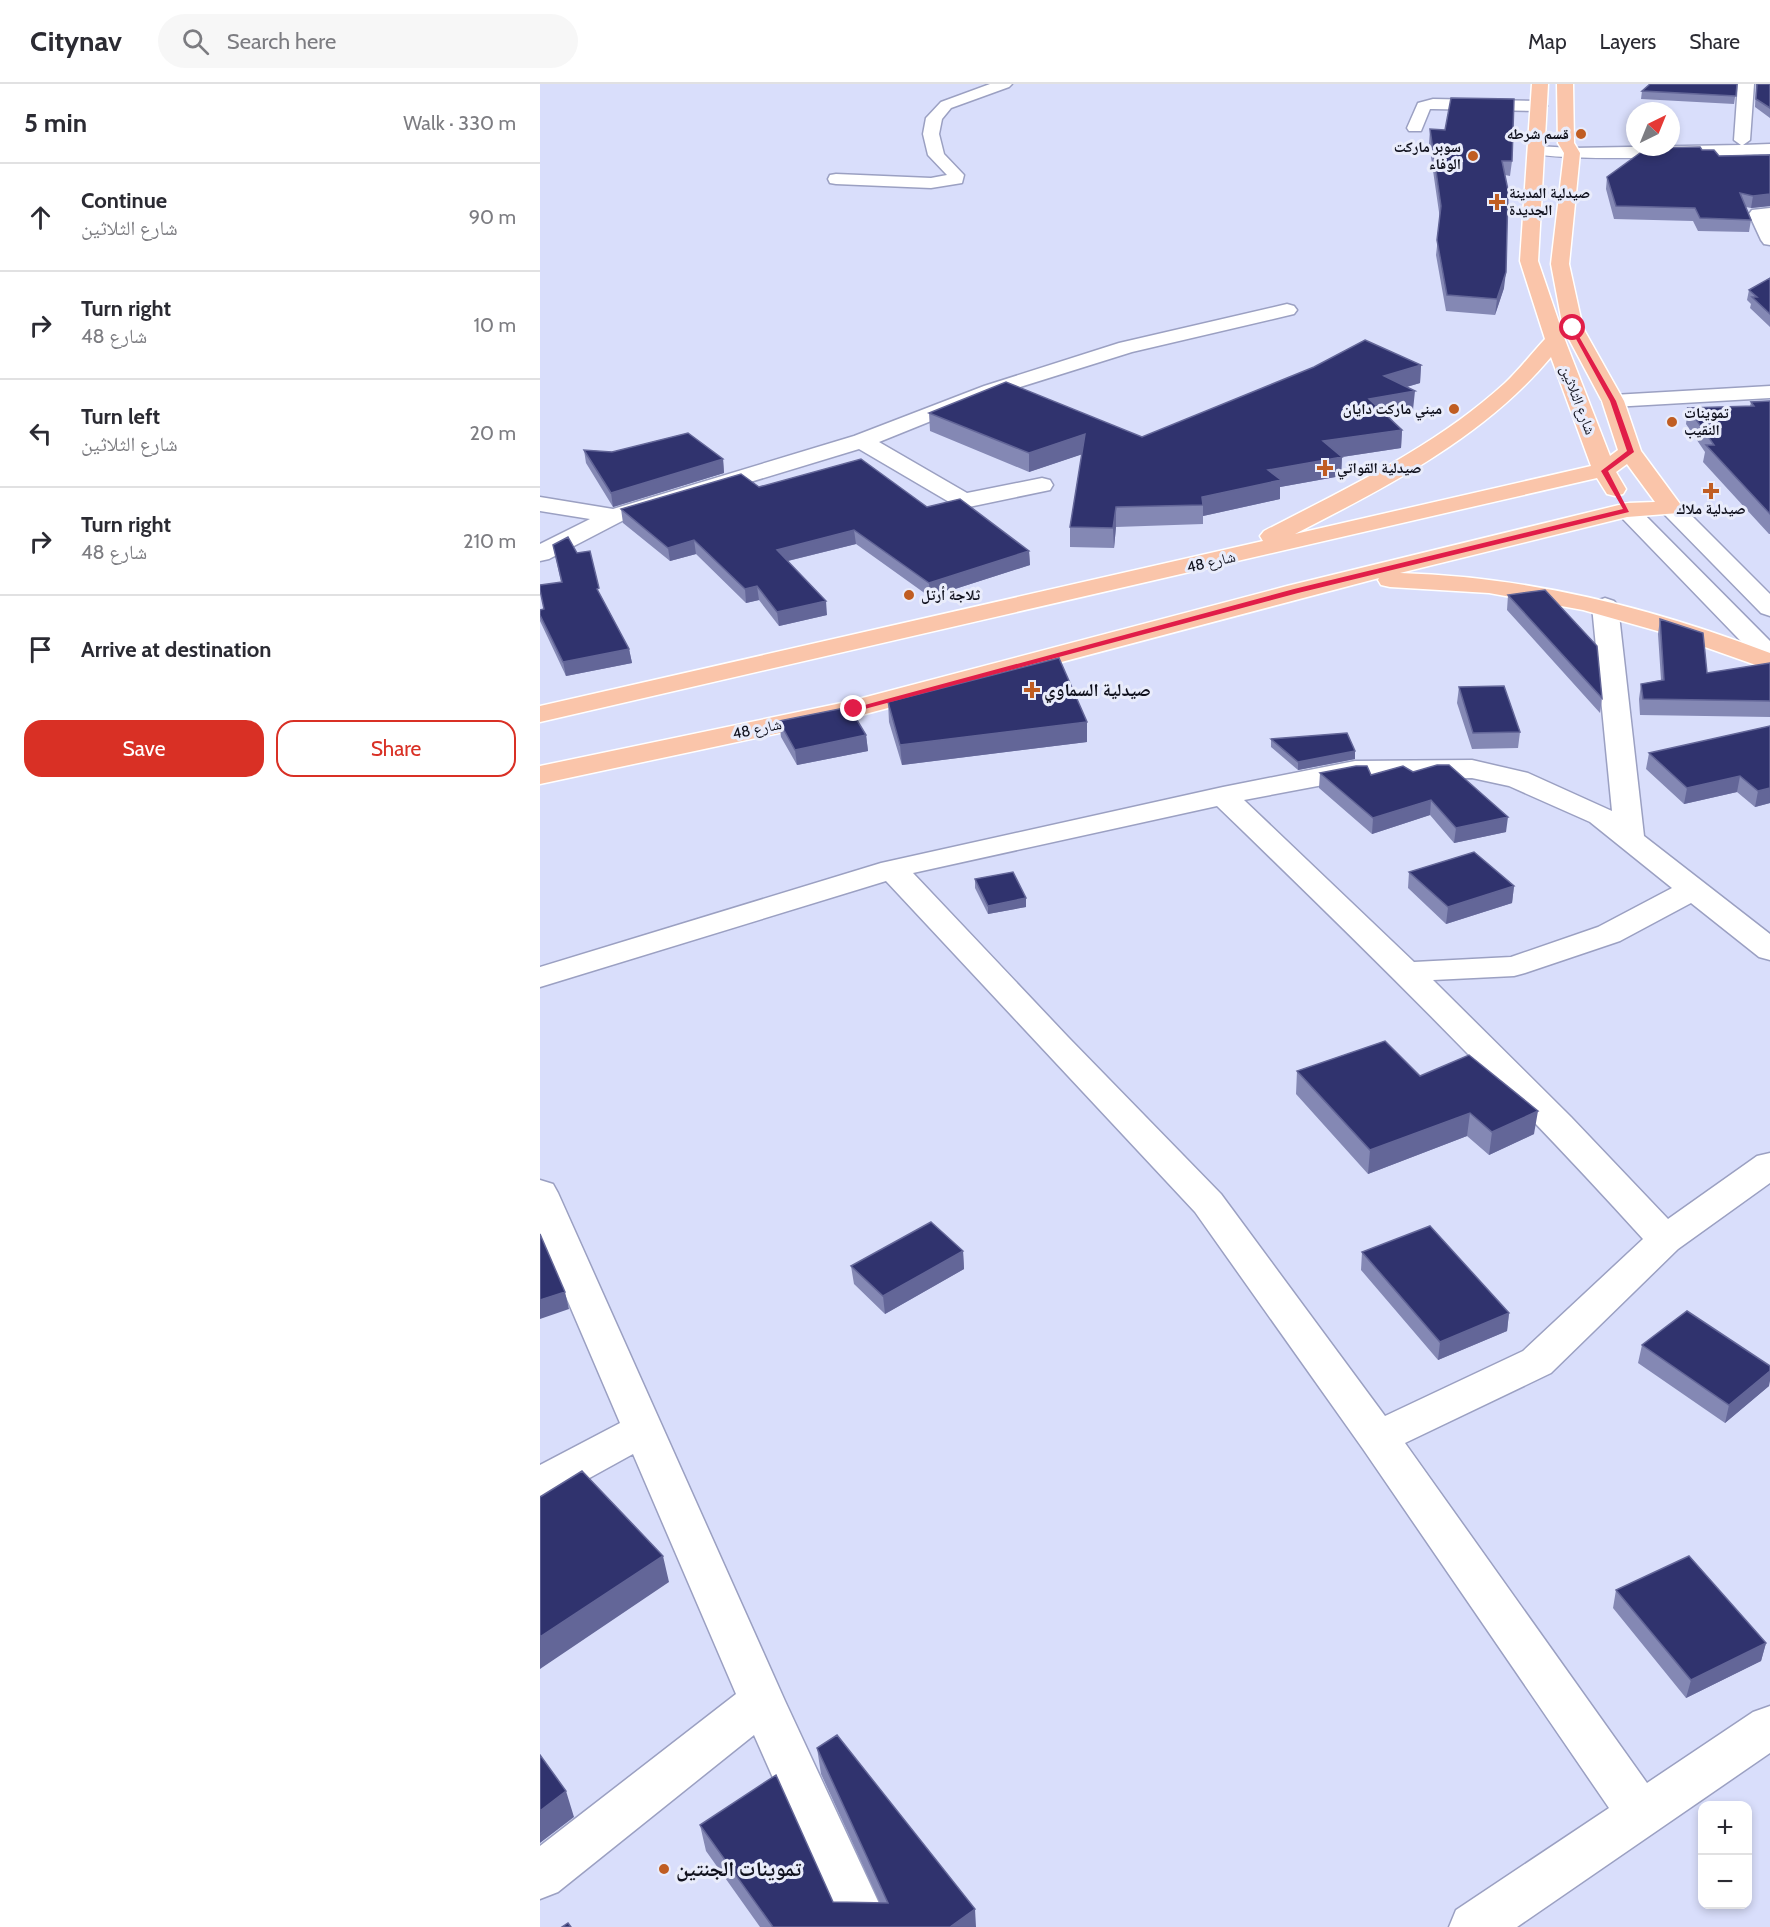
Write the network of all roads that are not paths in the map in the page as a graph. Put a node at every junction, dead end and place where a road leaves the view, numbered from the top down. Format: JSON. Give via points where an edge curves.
{"nodes":[{"id":1,"x":1004,"y":84,"type":"edge"},
{"id":2,"x":1540,"y":84,"type":"edge"},
{"id":3,"x":1564,"y":84,"type":"edge"},
{"id":4,"x":1750,"y":89,"type":"edge"},
{"id":5,"x":1539,"y":106,"type":"junction"},
{"id":6,"x":1414,"y":128,"type":"dead end"},
{"id":7,"x":1770,"y":139,"type":"edge"},
{"id":8,"x":1743,"y":140,"type":"junction"},
{"id":9,"x":1680,"y":141,"type":"edge"},
{"id":10,"x":1626,"y":143,"type":"edge"},
{"id":11,"x":1537,"y":146,"type":"junction"},
{"id":12,"x":1569,"y":148,"type":"junction"},
{"id":13,"x":1770,"y":149,"type":"edge"},
{"id":14,"x":836,"y":179,"type":"dead end"},
{"id":15,"x":1770,"y":213,"type":"edge"},
{"id":16,"x":1770,"y":240,"type":"edge"},
{"id":17,"x":1287,"y":310,"type":"dead end"},
{"id":18,"x":1555,"y":340,"type":"junction"},
{"id":19,"x":1770,"y":392,"type":"edge"},
{"id":20,"x":1613,"y":401,"type":"junction"},
{"id":21,"x":862,"y":441,"type":"junction"},
{"id":22,"x":1630,"y":452,"type":"junction"},
{"id":23,"x":1604,"y":471,"type":"junction"},
{"id":24,"x":1042,"y":484,"type":"dead end"},
{"id":25,"x":540,"y":504,"type":"edge"},
{"id":26,"x":1671,"y":508,"type":"junction"},
{"id":27,"x":1627,"y":510,"type":"junction"},
{"id":28,"x":614,"y":516,"type":"junction"},
{"id":29,"x":540,"y":554,"type":"edge"},
{"id":30,"x":1228,"y":558,"type":"junction"},
{"id":31,"x":1296,"y":591,"type":"junction"},
{"id":32,"x":1605,"y":606,"type":"junction"},
{"id":33,"x":1770,"y":608,"type":"edge"},
{"id":34,"x":1770,"y":656,"type":"edge"},
{"id":35,"x":1770,"y":662,"type":"edge"},
{"id":36,"x":540,"y":714,"type":"edge"},
{"id":37,"x":540,"y":775,"type":"edge"},
{"id":38,"x":1223,"y":796,"type":"junction"},
{"id":39,"x":1630,"y":840,"type":"junction"},
{"id":40,"x":892,"y":869,"type":"junction"},
{"id":41,"x":1691,"y":890,"type":"junction"},
{"id":42,"x":1770,"y":950,"type":"edge"},
{"id":43,"x":1408,"y":972,"type":"junction"},
{"id":44,"x":540,"y":977,"type":"edge"},
{"id":45,"x":1770,"y":1165,"type":"edge"},
{"id":46,"x":540,"y":1193,"type":"edge"},
{"id":47,"x":1665,"y":1240,"type":"junction"},
{"id":48,"x":644,"y":1430,"type":"junction"},
{"id":49,"x":1378,"y":1438,"type":"junction"},
{"id":50,"x":540,"y":1485,"type":"edge"},
{"id":51,"x":762,"y":1701,"type":"junction"},
{"id":52,"x":1770,"y":1727,"type":"edge"},
{"id":53,"x":1641,"y":1814,"type":"junction"},
{"id":54,"x":540,"y":1876,"type":"edge"},
{"id":55,"x":865,"y":1927,"type":"edge"},
{"id":56,"x":1474,"y":1927,"type":"edge"}],
"edges":[{"from":1,"to":14,"type":"street","via":[[946,105],[934,118],[931,134],[936,155],[956,179],[931,183]]},
{"from":2,"to":5,"type":"main road","name":"شارع الثلاثين"},
{"from":3,"to":12,"type":"main road","name":"شارع الثلاثين"},
{"from":4,"to":8,"type":"street"},
{"from":5,"to":6,"type":"street","via":[[1433,104],[1424,106]]},
{"from":5,"to":11,"type":"main road","name":"شارع الثلاثين"},
{"from":7,"to":8,"type":"street"},
{"from":8,"to":9,"type":"street"},
{"from":10,"to":12,"type":"street"},
{"from":11,"to":12,"type":"street"},
{"from":11,"to":18,"type":"main road","name":"شارع الثلاثين","via":[[1529,261]]},
{"from":12,"to":13,"type":"street"},
{"from":12,"to":20,"type":"main road","name":"شارع الثلاثين","via":[[1560,264],[1573,328]]},
{"from":15,"to":16,"type":"street","via":[[1758,214]]},
{"from":17,"to":21,"type":"street","via":[[1126,347],[991,390]]},
{"from":18,"to":23,"type":"main road","name":"شارع الثلاثين"},
{"from":18,"to":30,"type":"main road","via":[[1512,388],[1453,435],[1361,490]]},
{"from":19,"to":20,"type":"street"},
{"from":20,"to":22,"type":"main road","name":"شارع الثلاثين"},
{"from":21,"to":24,"type":"street","via":[[964,501]]},
{"from":21,"to":28,"type":"street"},
{"from":22,"to":23,"type":"main road","name":"شارع 48"},
{"from":22,"to":26,"type":"main road","name":"شارع الثلاثين"},
{"from":23,"to":27,"type":"main road","name":"شارع الثلاثين"},
{"from":23,"to":30,"type":"main road","name":"شارع 48"},
{"from":25,"to":28,"type":"street"},
{"from":26,"to":27,"type":"main road","name":"شارع 48"},
{"from":26,"to":33,"type":"street","name":"شارع الثلاثين"},
{"from":27,"to":31,"type":"main road","name":"شارع 48"},
{"from":27,"to":34,"type":"street","name":"شارع الثلاثين"},
{"from":28,"to":29,"type":"street"},
{"from":30,"to":36,"type":"main road","name":"شارع 48"},
{"from":31,"to":32,"type":"main road","via":[[1385,580],[1430,580],[1485,585]]},
{"from":31,"to":37,"type":"main road","name":"شارع 48","via":[[854,709]]},
{"from":32,"to":35,"type":"main road","via":[[1698,633]]},
{"from":32,"to":39,"type":"street"},
{"from":38,"to":39,"type":"street","via":[[1355,770],[1472,769],[1518,779],[1550,793],[1599,816]]},
{"from":38,"to":40,"type":"street"},
{"from":38,"to":43,"type":"street"},
{"from":39,"to":41,"type":"street"},
{"from":40,"to":44,"type":"street"},
{"from":40,"to":49,"type":"street","via":[[1208,1203]]},
{"from":41,"to":42,"type":"street"},
{"from":41,"to":43,"type":"street","via":[[1609,934],[1514,966]]},
{"from":43,"to":47,"type":"street","via":[[1590,1156]]},
{"from":45,"to":47,"type":"street"},
{"from":46,"to":48,"type":"street"},
{"from":47,"to":49,"type":"street","via":[[1538,1362]]},
{"from":48,"to":50,"type":"street"},
{"from":48,"to":51,"type":"street"},
{"from":49,"to":53,"type":"street"},
{"from":51,"to":54,"type":"street"},
{"from":51,"to":55,"type":"street"},
{"from":52,"to":53,"type":"street"},
{"from":53,"to":56,"type":"street"}]}
